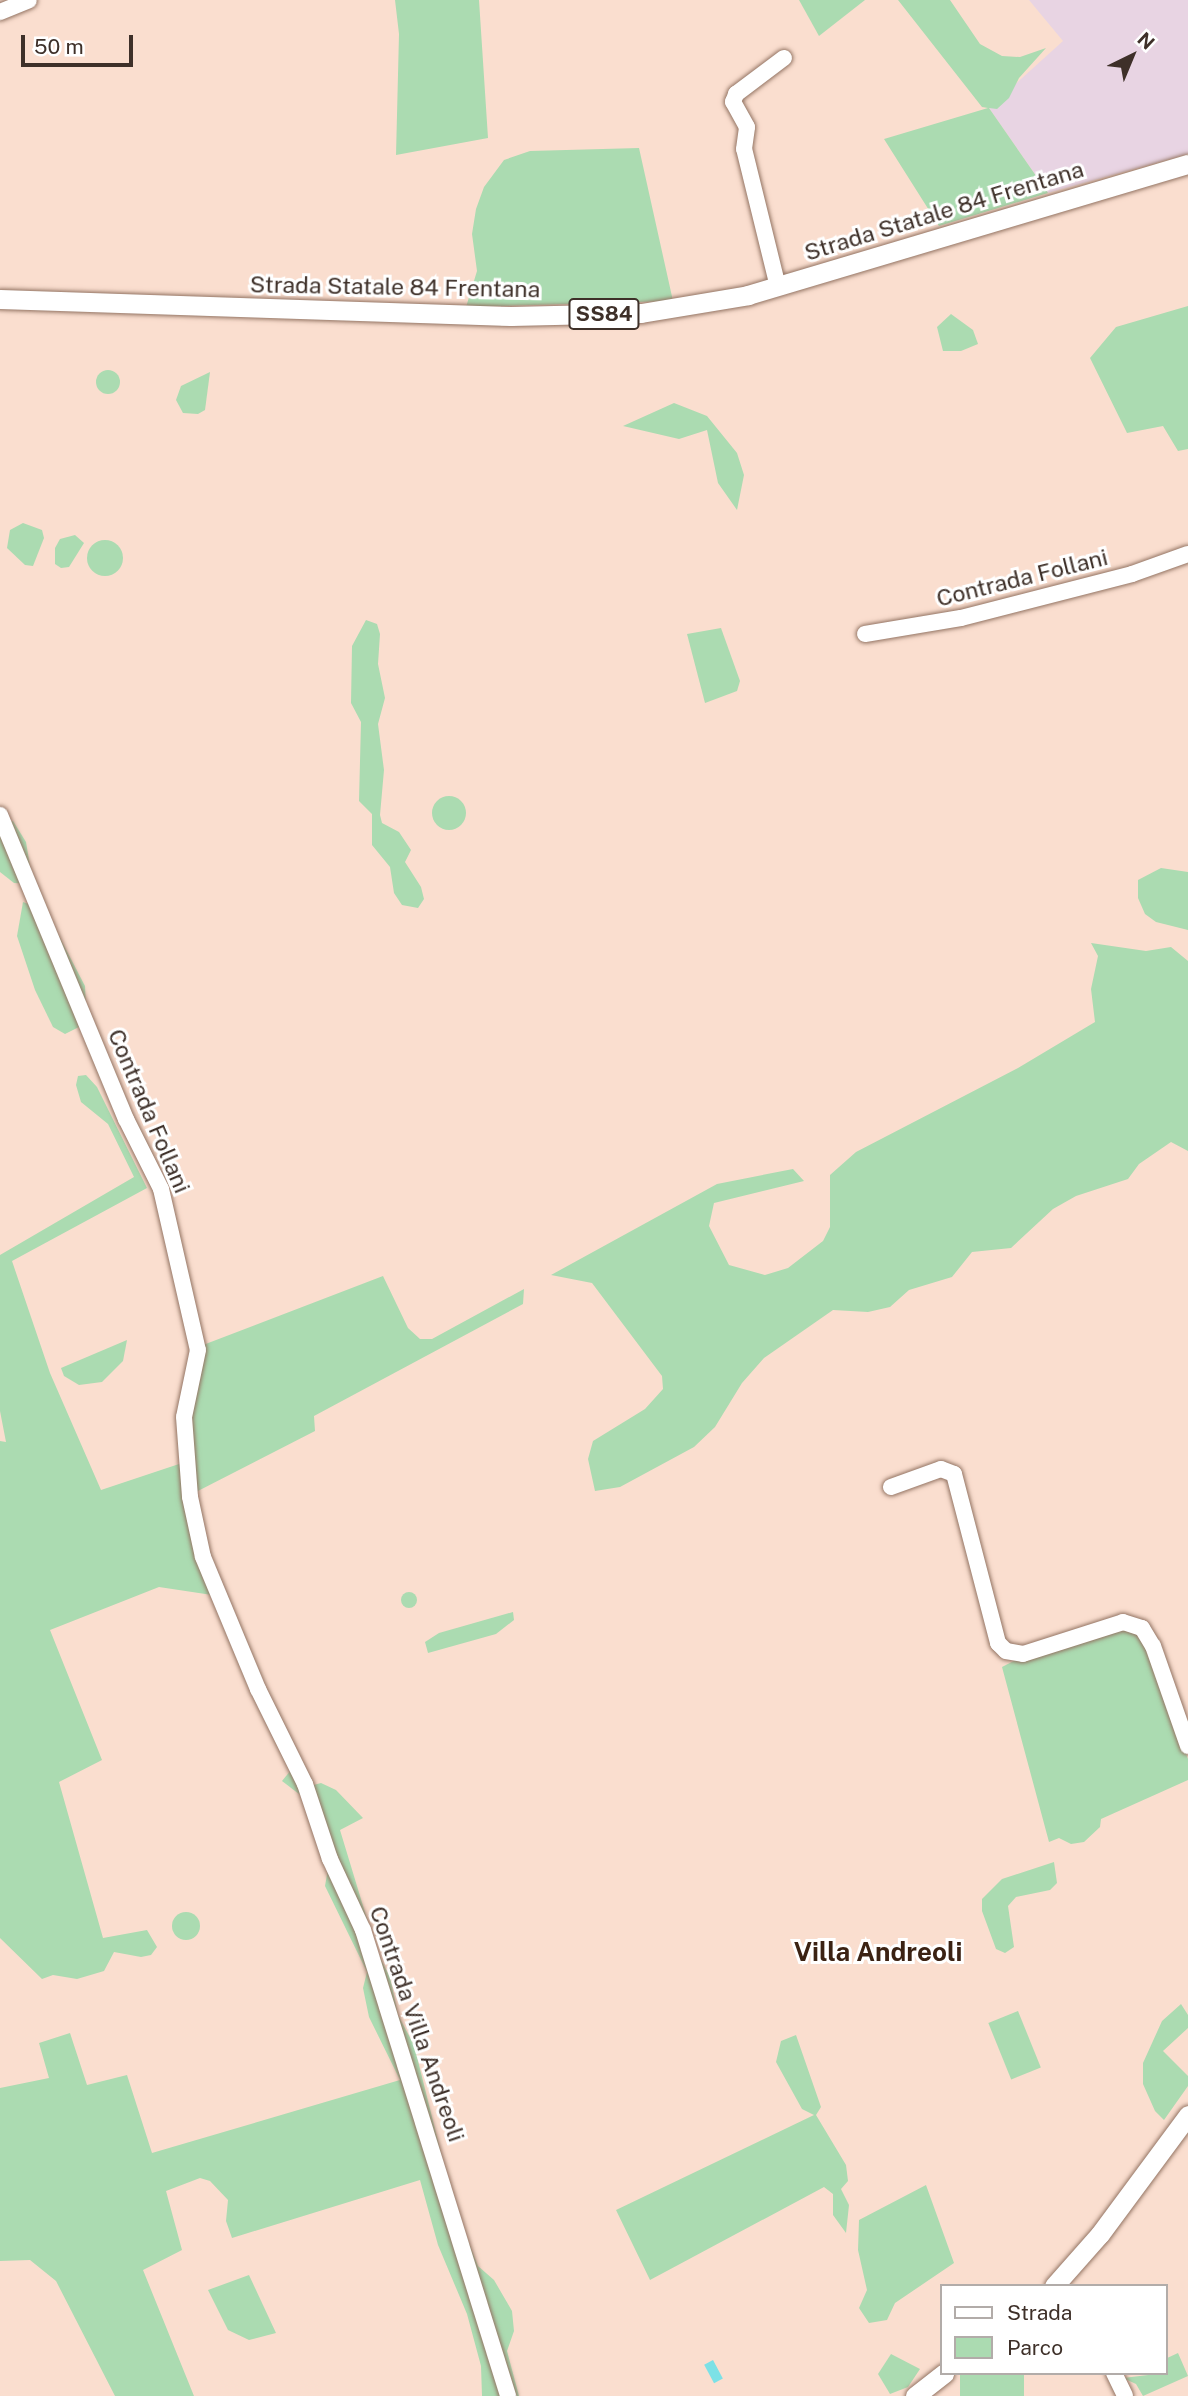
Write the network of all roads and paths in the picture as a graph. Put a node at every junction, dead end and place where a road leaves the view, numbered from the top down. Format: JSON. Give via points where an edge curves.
{"nodes":[{"id":1,"x":29,"y":0,"type":"edge"},
{"id":2,"x":0,"y":12,"type":"edge"},
{"id":3,"x":784,"y":58,"type":"dead end"},
{"id":4,"x":1188,"y":164,"type":"edge"},
{"id":5,"x":778,"y":287,"type":"junction"},
{"id":6,"x":0,"y":299,"type":"edge"},
{"id":7,"x":1188,"y":554,"type":"edge"},
{"id":8,"x":865,"y":634,"type":"dead end"},
{"id":9,"x":0,"y":815,"type":"edge"},
{"id":10,"x":891,"y":1487,"type":"dead end"},
{"id":11,"x":237,"y":1639,"type":"joint"},
{"id":12,"x":1188,"y":1746,"type":"edge"},
{"id":13,"x":1188,"y":2115,"type":"edge"},
{"id":14,"x":1062,"y":2282,"type":"edge"},
{"id":15,"x":941,"y":2375,"type":"edge"},
{"id":16,"x":1115,"y":2375,"type":"edge"},
{"id":17,"x":508,"y":2396,"type":"edge"},
{"id":18,"x":915,"y":2396,"type":"edge"},
{"id":19,"x":1125,"y":2396,"type":"edge"}],
"edges":[{"from":1,"to":2,"type":"street"},
{"from":3,"to":5,"type":"street","via":[[736,94],[733,102],[747,127],[744,149]]},
{"from":4,"to":5,"type":"main road","name":"Strada Statale 84 Frentana","number":"SS84"},
{"from":5,"to":6,"type":"main road","name":"Strada Statale 84 Frentana","number":"SS84","via":[[640,313],[511,316]]},
{"from":7,"to":8,"type":"street","name":"Contrada Follani","via":[[1132,574],[974,615]]},
{"from":9,"to":11,"type":"street","name":"Contrada Follani","via":[[126,1119],[162,1189],[198,1350],[184,1417],[190,1497],[203,1557]]},
{"from":10,"to":12,"type":"street","via":[[941,1469],[954,1474],[998,1643],[1006,1651],[1023,1654],[1123,1622],[1142,1628],[1153,1646]]},
{"from":11,"to":17,"type":"street","name":"Contrada Villa Andreoli","via":[[304,1784],[330,1859],[363,1930]]},
{"from":13,"to":14,"type":"main road"},
{"from":15,"to":18,"type":"main road"},
{"from":16,"to":19,"type":"street"}]}
